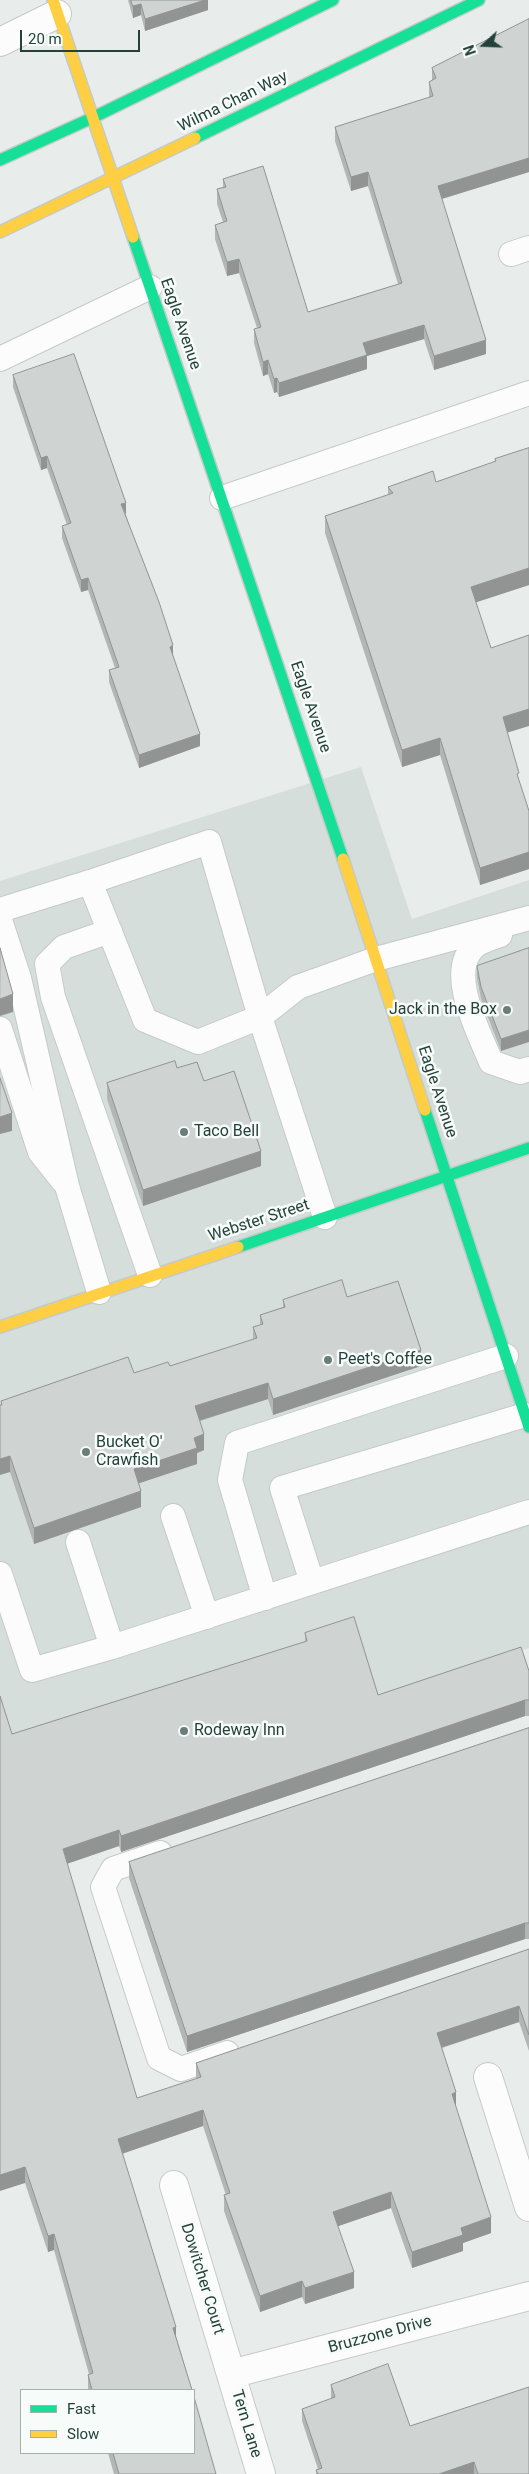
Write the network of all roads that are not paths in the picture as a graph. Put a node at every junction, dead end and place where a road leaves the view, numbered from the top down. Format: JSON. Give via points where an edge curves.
{"nodes":[{"id":1,"x":333,"y":0,"type":"edge"},
{"id":2,"x":479,"y":0,"type":"edge"},
{"id":3,"x":55,"y":7,"type":"edge"},
{"id":4,"x":0,"y":42,"type":"edge"},
{"id":5,"x":92,"y":118,"type":"junction"},
{"id":6,"x":0,"y":160,"type":"edge"},
{"id":7,"x":113,"y":179,"type":"junction"},
{"id":8,"x":0,"y":232,"type":"edge"},
{"id":9,"x":150,"y":287,"type":"junction"},
{"id":10,"x":0,"y":359,"type":"edge"},
{"id":11,"x":529,"y":393,"type":"edge"},
{"id":12,"x":222,"y":498,"type":"junction"},
{"id":13,"x":90,"y":882,"type":"junction"},
{"id":14,"x":0,"y":910,"type":"edge"},
{"id":15,"x":529,"y":918,"type":"edge"},
{"id":16,"x":0,"y":920,"type":"edge"},
{"id":17,"x":110,"y":931,"type":"junction"},
{"id":18,"x":529,"y":934,"type":"edge"},
{"id":19,"x":376,"y":959,"type":"junction"},
{"id":20,"x":260,"y":1017,"type":"junction"},
{"id":21,"x":0,"y":1029,"type":"edge"},
{"id":22,"x":529,"y":1069,"type":"edge"},
{"id":23,"x":529,"y":1148,"type":"edge"},
{"id":24,"x":448,"y":1175,"type":"junction"},
{"id":25,"x":67,"y":1186,"type":"junction"},
{"id":26,"x":325,"y":1217,"type":"junction"},
{"id":27,"x":150,"y":1275,"type":"junction"},
{"id":28,"x":99,"y":1292,"type":"junction"},
{"id":29,"x":0,"y":1327,"type":"edge"},
{"id":30,"x":506,"y":1356,"type":"junction"},
{"id":31,"x":527,"y":1421,"type":"edge"},
{"id":32,"x":529,"y":1512,"type":"edge"},
{"id":33,"x":173,"y":1516,"type":"dead end"},
{"id":34,"x":78,"y":1542,"type":"dead end"},
{"id":35,"x":0,"y":1574,"type":"edge"},
{"id":36,"x":312,"y":1582,"type":"junction"},
{"id":37,"x":266,"y":1598,"type":"junction"},
{"id":38,"x":207,"y":1616,"type":"junction"},
{"id":39,"x":112,"y":1647,"type":"junction"},
{"id":40,"x":179,"y":1847,"type":"edge"},
{"id":41,"x":246,"y":2047,"type":"edge"},
{"id":42,"x":488,"y":2077,"type":"dead end"},
{"id":43,"x":174,"y":2184,"type":"dead end"},
{"id":44,"x":529,"y":2207,"type":"edge"},
{"id":45,"x":529,"y":2296,"type":"edge"},
{"id":46,"x":231,"y":2374,"type":"junction"},
{"id":47,"x":260,"y":2474,"type":"edge"}],
"edges":[{"from":1,"to":5,"type":"street"},
{"from":2,"to":7,"type":"street","name":"Wilma Chan Way"},
{"from":3,"to":4,"type":"street"},
{"from":3,"to":5,"type":"street","name":"Eagle Avenue"},
{"from":5,"to":6,"type":"street"},
{"from":5,"to":7,"type":"street","name":"Eagle Avenue"},
{"from":7,"to":8,"type":"street","name":"Wilma Chan Way"},
{"from":7,"to":9,"type":"street","name":"Eagle Avenue"},
{"from":9,"to":10,"type":"lane"},
{"from":9,"to":12,"type":"street","name":"Eagle Avenue"},
{"from":11,"to":12,"type":"lane"},
{"from":12,"to":19,"type":"street","name":"Eagle Avenue"},
{"from":13,"to":14,"type":"lane"},
{"from":13,"to":17,"type":"lane"},
{"from":13,"to":20,"type":"lane","via":[[208,842]]},
{"from":15,"to":19,"type":"lane"},
{"from":16,"to":25,"type":"lane","via":[[19,978]]},
{"from":17,"to":20,"type":"lane","via":[[145,1020],[198,1042]]},
{"from":17,"to":27,"type":"lane","via":[[64,947],[47,964],[53,997]]},
{"from":18,"to":22,"type":"lane","via":[[500,935],[475,946],[462,968],[466,997],[491,1062],[520,1072]]},
{"from":19,"to":20,"type":"lane","via":[[298,987]]},
{"from":19,"to":24,"type":"street","name":"Eagle Avenue"},
{"from":20,"to":26,"type":"lane"},
{"from":21,"to":25,"type":"lane","via":[[40,1152]]},
{"from":23,"to":24,"type":"street","name":"Webster Street"},
{"from":24,"to":26,"type":"street","name":"Webster Street"},
{"from":24,"to":30,"type":"street","name":"Eagle Avenue"},
{"from":25,"to":28,"type":"lane"},
{"from":26,"to":27,"type":"street","name":"Webster Street"},
{"from":27,"to":28,"type":"street","name":"Webster Street"},
{"from":28,"to":29,"type":"street","name":"Webster Street"},
{"from":30,"to":31,"type":"street","name":"Eagle Avenue"},
{"from":30,"to":37,"type":"lane","via":[[237,1443],[230,1480]]},
{"from":31,"to":36,"type":"lane","via":[[282,1488]]},
{"from":32,"to":36,"type":"lane"},
{"from":33,"to":38,"type":"lane"},
{"from":34,"to":39,"type":"lane"},
{"from":35,"to":39,"type":"lane","via":[[32,1670]]},
{"from":36,"to":37,"type":"lane"},
{"from":37,"to":38,"type":"lane"},
{"from":38,"to":39,"type":"lane"},
{"from":40,"to":41,"type":"lane","via":[[113,1869],[102,1887],[159,2058],[181,2069]]},
{"from":42,"to":44,"type":"street"},
{"from":43,"to":46,"type":"street","name":"Dowitcher Court"},
{"from":45,"to":46,"type":"street","name":"Bruzzone Drive"},
{"from":46,"to":47,"type":"street","name":"Tern Lane"}]}
